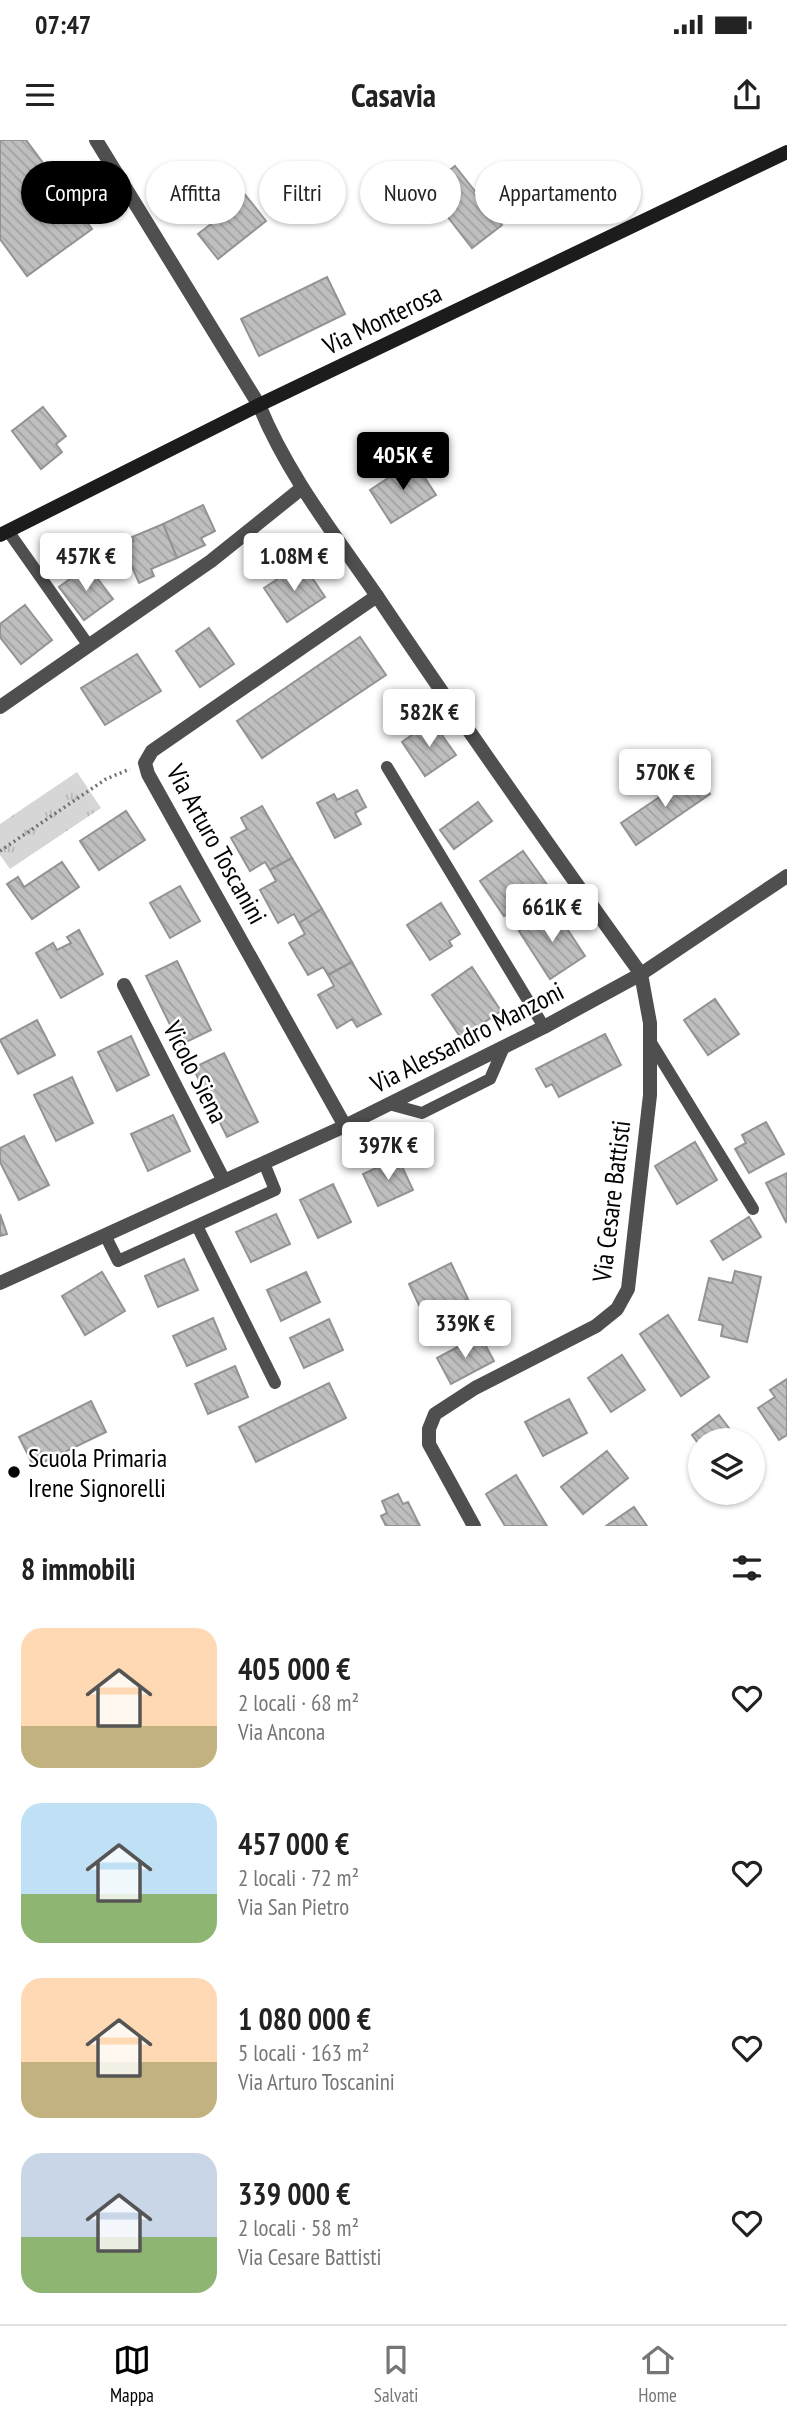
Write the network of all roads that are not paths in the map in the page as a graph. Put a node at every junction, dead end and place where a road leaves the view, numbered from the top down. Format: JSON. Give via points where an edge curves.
{"nodes":[{"id":1,"x":96,"y":140,"type":"edge"},
{"id":2,"x":787,"y":152,"type":"edge"},
{"id":3,"x":260,"y":405,"type":"junction"},
{"id":4,"x":302,"y":488,"type":"junction"},
{"id":5,"x":4,"y":533,"type":"edge"},
{"id":6,"x":377,"y":596,"type":"junction"},
{"id":7,"x":89,"y":646,"type":"junction"},
{"id":8,"x":0,"y":707,"type":"edge"},
{"id":9,"x":387,"y":767,"type":"dead end"},
{"id":10,"x":787,"y":876,"type":"edge"},
{"id":11,"x":641,"y":974,"type":"junction"},
{"id":12,"x":124,"y":985,"type":"dead end"},
{"id":13,"x":544,"y":1027,"type":"junction"},
{"id":14,"x":650,"y":1041,"type":"junction"},
{"id":15,"x":504,"y":1046,"type":"junction"},
{"id":16,"x":389,"y":1104,"type":"junction"},
{"id":17,"x":345,"y":1126,"type":"junction"},
{"id":18,"x":264,"y":1163,"type":"junction"},
{"id":19,"x":224,"y":1181,"type":"junction"},
{"id":20,"x":753,"y":1209,"type":"dead end"},
{"id":21,"x":197,"y":1226,"type":"junction"},
{"id":22,"x":106,"y":1235,"type":"junction"},
{"id":23,"x":0,"y":1283,"type":"edge"},
{"id":24,"x":275,"y":1383,"type":"dead end"},
{"id":25,"x":474,"y":1526,"type":"edge"}],
"edges":[{"from":1,"to":3,"type":"street"},
{"from":2,"to":3,"type":"main road","name":"Via Monterosa"},
{"from":3,"to":4,"type":"street","via":[[276,445]]},
{"from":3,"to":5,"type":"main road","name":"Via Monterosa"},
{"from":4,"to":6,"type":"street"},
{"from":4,"to":7,"type":"street","via":[[211,561]]},
{"from":5,"to":7,"type":"lane"},
{"from":6,"to":11,"type":"street"},
{"from":6,"to":17,"type":"street","name":"Via Arturo Toscanini","via":[[152,751],[145,762]]},
{"from":7,"to":8,"type":"street"},
{"from":9,"to":13,"type":"lane"},
{"from":10,"to":11,"type":"street","name":"Via Alessandro Manzoni"},
{"from":11,"to":13,"type":"street","name":"Via Alessandro Manzoni"},
{"from":11,"to":14,"type":"street","name":"Via Cesare Battisti"},
{"from":12,"to":19,"type":"street","name":"Vicolo Siena"},
{"from":13,"to":15,"type":"street","name":"Via Alessandro Manzoni"},
{"from":14,"to":20,"type":"lane"},
{"from":14,"to":25,"type":"street","name":"Via Cesare Battisti","via":[[650,1095],[628,1289],[617,1310],[475,1388],[435,1414],[429,1429],[429,1444]]},
{"from":15,"to":16,"type":"street","name":"Via Alessandro Manzoni"},
{"from":15,"to":16,"type":"lane","via":[[490,1079],[422,1113]]},
{"from":16,"to":17,"type":"street","name":"Via Alessandro Manzoni"},
{"from":17,"to":18,"type":"street","name":"Via Alessandro Manzoni"},
{"from":18,"to":19,"type":"street","name":"Via Alessandro Manzoni"},
{"from":18,"to":21,"type":"lane","via":[[275,1189]]},
{"from":19,"to":22,"type":"street","name":"Via Alessandro Manzoni"},
{"from":21,"to":22,"type":"lane","via":[[118,1261]]},
{"from":21,"to":24,"type":"lane"},
{"from":22,"to":23,"type":"street","name":"Via Alessandro Manzoni"}]}
